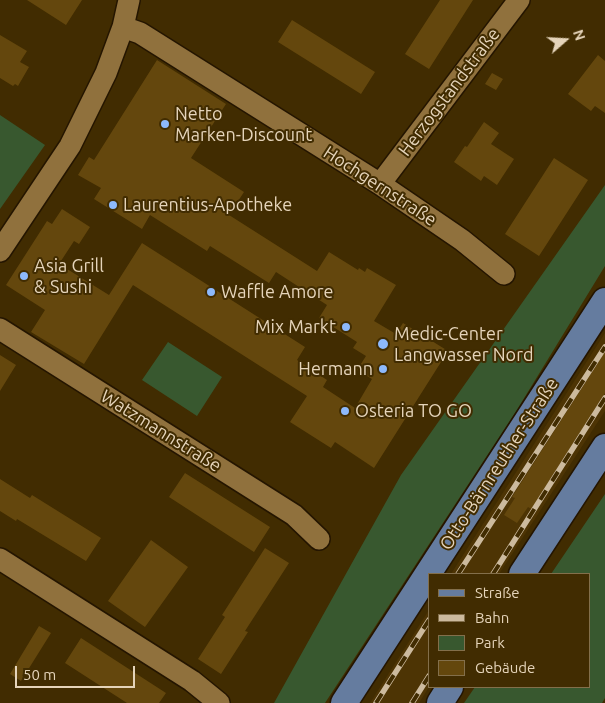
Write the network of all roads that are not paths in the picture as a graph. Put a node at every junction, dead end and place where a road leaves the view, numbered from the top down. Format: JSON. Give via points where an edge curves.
{"nodes":[{"id":1,"x":129,"y":0,"type":"edge"},
{"id":2,"x":519,"y":0,"type":"edge"},
{"id":3,"x":123,"y":27,"type":"junction"},
{"id":4,"x":380,"y":184,"type":"junction"},
{"id":5,"x":0,"y":251,"type":"edge"},
{"id":6,"x":504,"y":274,"type":"dead end"},
{"id":7,"x":605,"y":301,"type":"edge"},
{"id":8,"x":0,"y":329,"type":"edge"},
{"id":9,"x":605,"y":447,"type":"edge"},
{"id":10,"x":319,"y":539,"type":"dead end"},
{"id":11,"x":0,"y":559,"type":"edge"},
{"id":12,"x":428,"y":573,"type":"edge"},
{"id":13,"x":523,"y":573,"type":"edge"},
{"id":14,"x":428,"y":574,"type":"edge"},
{"id":15,"x":449,"y":688,"type":"edge"},
{"id":16,"x":219,"y":703,"type":"edge"},
{"id":17,"x":344,"y":703,"type":"edge"},
{"id":18,"x":440,"y":703,"type":"edge"}],
"edges":[{"from":1,"to":3,"type":"street"},
{"from":2,"to":4,"type":"street","name":"Herzogstandstraße"},
{"from":3,"to":4,"type":"street","name":"Hochgernstraße","via":[[140,33]]},
{"from":3,"to":5,"type":"street","via":[[106,73],[70,146]]},
{"from":4,"to":6,"type":"street","name":"Hochgernstraße","via":[[462,240]]},
{"from":7,"to":12,"type":"main road","name":"Otto-Bärnreuther-Straße"},
{"from":8,"to":10,"type":"street","name":"Watzmannstraße","via":[[294,515]]},
{"from":9,"to":13,"type":"main road"},
{"from":11,"to":16,"type":"street","via":[[192,681]]},
{"from":14,"to":17,"type":"main road","name":"Otto-Bärnreuther-Straße"},
{"from":15,"to":18,"type":"main road"}]}
